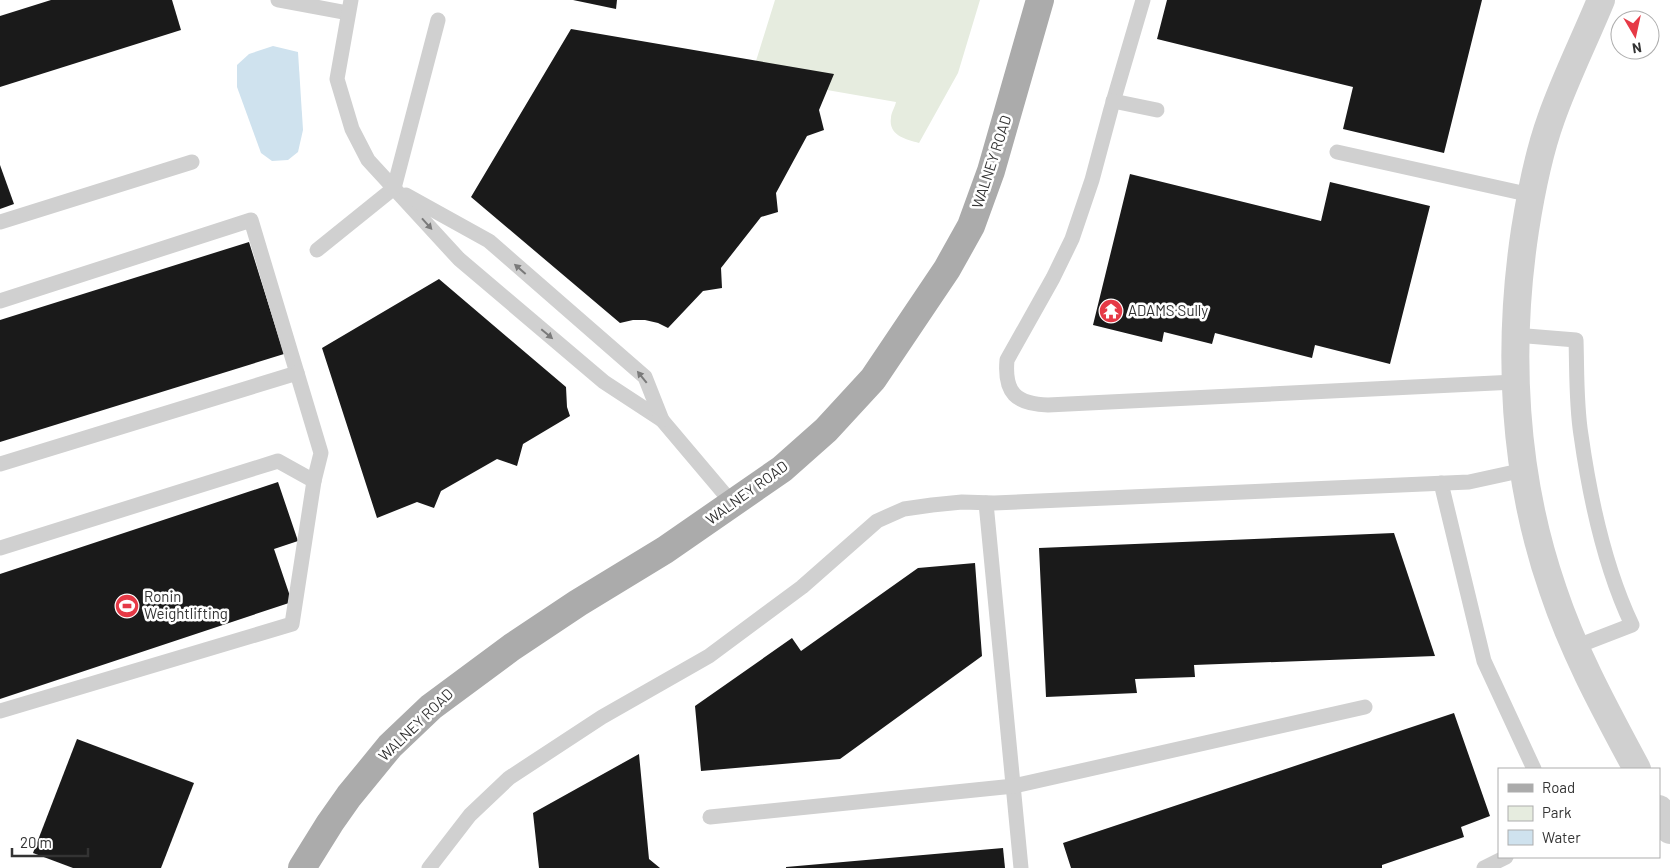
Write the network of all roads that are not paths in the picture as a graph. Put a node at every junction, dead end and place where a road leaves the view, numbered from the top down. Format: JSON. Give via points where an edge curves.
{"nodes":[{"id":1,"x":278,"y":0,"type":"edge"},
{"id":2,"x":1040,"y":0,"type":"edge"},
{"id":3,"x":1143,"y":0,"type":"edge"},
{"id":4,"x":1601,"y":0,"type":"edge"},
{"id":5,"x":350,"y":7,"type":"edge"},
{"id":6,"x":438,"y":20,"type":"dead end"},
{"id":7,"x":1113,"y":101,"type":"junction"},
{"id":8,"x":1157,"y":110,"type":"dead end"},
{"id":9,"x":1338,"y":152,"type":"dead end"},
{"id":10,"x":192,"y":162,"type":"dead end"},
{"id":11,"x":394,"y":188,"type":"junction"},
{"id":12,"x":1531,"y":195,"type":"junction"},
{"id":13,"x":0,"y":222,"type":"edge"},
{"id":14,"x":317,"y":250,"type":"dead end"},
{"id":15,"x":0,"y":301,"type":"edge"},
{"id":16,"x":1516,"y":335,"type":"junction"},
{"id":17,"x":297,"y":373,"type":"junction"},
{"id":18,"x":1515,"y":382,"type":"junction"},
{"id":19,"x":662,"y":420,"type":"junction"},
{"id":20,"x":0,"y":464,"type":"edge"},
{"id":21,"x":1524,"y":470,"type":"junction"},
{"id":22,"x":314,"y":481,"type":"junction"},
{"id":23,"x":1441,"y":484,"type":"junction"},
{"id":24,"x":986,"y":503,"type":"junction"},
{"id":25,"x":733,"y":504,"type":"junction"},
{"id":26,"x":0,"y":548,"type":"edge"},
{"id":27,"x":1575,"y":648,"type":"junction"},
{"id":28,"x":1364,"y":707,"type":"dead end"},
{"id":29,"x":0,"y":711,"type":"edge"},
{"id":30,"x":1534,"y":768,"type":"edge"},
{"id":31,"x":1636,"y":768,"type":"edge"},
{"id":32,"x":1014,"y":786,"type":"junction"},
{"id":33,"x":1660,"y":811,"type":"edge"},
{"id":34,"x":710,"y":817,"type":"dead end"},
{"id":35,"x":1670,"y":830,"type":"edge"},
{"id":36,"x":1504,"y":858,"type":"edge"},
{"id":37,"x":302,"y":868,"type":"edge"},
{"id":38,"x":429,"y":868,"type":"edge"},
{"id":39,"x":1021,"y":868,"type":"edge"},
{"id":40,"x":1484,"y":868,"type":"edge"}],
"edges":[{"from":1,"to":5,"type":"lane"},
{"from":2,"to":25,"type":"main road","name":"WALNEY ROAD","via":[[991,171],[971,226],[947,269],[866,386],[826,430],[790,462]]},
{"from":3,"to":7,"type":"lane"},
{"from":4,"to":12,"type":"street","via":[[1551,118]]},
{"from":5,"to":11,"type":"lane","via":[[337,79],[352,129],[368,160]]},
{"from":6,"to":11,"type":"lane"},
{"from":7,"to":8,"type":"lane"},
{"from":7,"to":18,"type":"lane","via":[[1072,239],[1006,360],[1008,386],[1023,402],[1048,405]]},
{"from":9,"to":12,"type":"lane"},
{"from":10,"to":13,"type":"lane"},
{"from":11,"to":14,"type":"lane"},
{"from":11,"to":19,"type":"lane","one_way":true,"via":[[458,259],[604,382]]},
{"from":19,"to":11,"type":"lane","one_way":true,"via":[[645,377],[489,241]]},
{"from":12,"to":16,"type":"street","via":[[1519,273]]},
{"from":15,"to":17,"type":"lane","via":[[251,220]]},
{"from":16,"to":18,"type":"street"},
{"from":16,"to":27,"type":"lane","via":[[1576,340],[1580,434],[1589,485],[1604,552],[1632,625]]},
{"from":17,"to":20,"type":"lane"},
{"from":17,"to":22,"type":"lane","via":[[321,453]]},
{"from":18,"to":21,"type":"street"},
{"from":19,"to":25,"type":"lane"},
{"from":21,"to":23,"type":"lane","via":[[1469,482]]},
{"from":21,"to":27,"type":"street","via":[[1541,550]]},
{"from":22,"to":26,"type":"lane","via":[[278,460]]},
{"from":22,"to":29,"type":"lane","via":[[292,624]]},
{"from":23,"to":24,"type":"lane"},
{"from":23,"to":30,"type":"lane","via":[[1484,662]]},
{"from":24,"to":32,"type":"lane"},
{"from":24,"to":38,"type":"lane","via":[[932,504],[904,510],[877,521],[802,587],[709,656],[602,718],[509,778],[470,815]]},
{"from":25,"to":37,"type":"main road","name":"WALNEY ROAD","via":[[512,646],[431,706],[390,746],[350,796]]},
{"from":27,"to":31,"type":"street"},
{"from":28,"to":32,"type":"lane"},
{"from":32,"to":34,"type":"lane"},
{"from":32,"to":39,"type":"lane"},
{"from":33,"to":35,"type":"street"},
{"from":36,"to":40,"type":"lane"}]}
